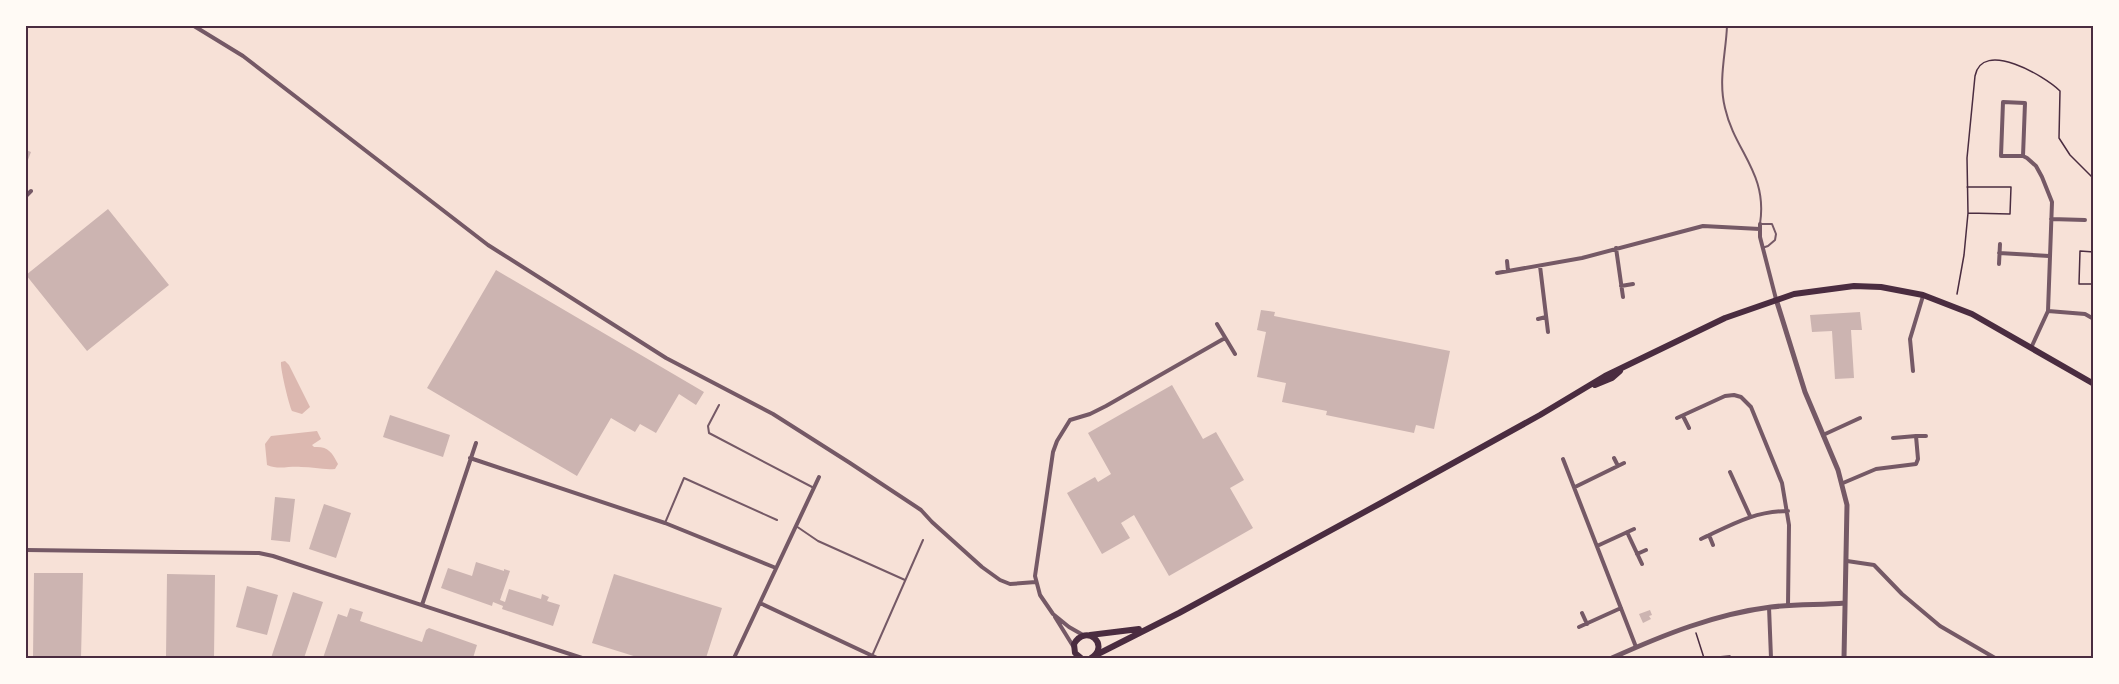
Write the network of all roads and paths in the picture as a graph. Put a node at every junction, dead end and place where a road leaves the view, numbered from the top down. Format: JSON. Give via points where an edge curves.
{"nodes":[{"id":1,"x":194,"y":26,"type":"edge"},
{"id":2,"x":1726,"y":26,"type":"edge"},
{"id":3,"x":2023,"y":156,"type":"junction"},
{"id":4,"x":2094,"y":179,"type":"edge"},
{"id":5,"x":1966,"y":187,"type":"junction"},
{"id":6,"x":31,"y":191,"type":"dead end"},
{"id":7,"x":26,"y":196,"type":"edge"},
{"id":8,"x":1968,"y":213,"type":"junction"},
{"id":9,"x":2051,"y":219,"type":"junction"},
{"id":10,"x":2085,"y":220,"type":"dead end"},
{"id":11,"x":1760,"y":227,"type":"junction"},
{"id":12,"x":2000,"y":244,"type":"dead end"},
{"id":13,"x":1616,"y":248,"type":"junction"},
{"id":14,"x":1762,"y":248,"type":"junction"},
{"id":15,"x":2094,"y":252,"type":"edge"},
{"id":16,"x":1999,"y":253,"type":"junction"},
{"id":17,"x":2049,"y":256,"type":"junction"},
{"id":18,"x":1507,"y":261,"type":"dead end"},
{"id":19,"x":1999,"y":264,"type":"dead end"},
{"id":20,"x":1540,"y":266,"type":"junction"},
{"id":21,"x":1508,"y":271,"type":"junction"},
{"id":22,"x":1497,"y":273,"type":"dead end"},
{"id":23,"x":1633,"y":284,"type":"dead end"},
{"id":24,"x":2094,"y":284,"type":"edge"},
{"id":25,"x":1621,"y":286,"type":"junction"},
{"id":26,"x":1957,"y":294,"type":"dead end"},
{"id":27,"x":1923,"y":295,"type":"junction"},
{"id":28,"x":1623,"y":297,"type":"dead end"},
{"id":29,"x":1776,"y":299,"type":"junction"},
{"id":30,"x":2048,"y":311,"type":"junction"},
{"id":31,"x":1546,"y":317,"type":"junction"},
{"id":32,"x":2092,"y":318,"type":"dead end"},
{"id":33,"x":1538,"y":319,"type":"dead end"},
{"id":34,"x":1217,"y":324,"type":"dead end"},
{"id":35,"x":1548,"y":332,"type":"dead end"},
{"id":36,"x":1225,"y":338,"type":"junction"},
{"id":37,"x":2031,"y":348,"type":"junction"},
{"id":38,"x":1234,"y":354,"type":"dead end"},
{"id":39,"x":1913,"y":371,"type":"dead end"},
{"id":40,"x":2094,"y":384,"type":"edge"},
{"id":41,"x":719,"y":405,"type":"dead end"},
{"id":42,"x":1683,"y":416,"type":"junction"},
{"id":43,"x":1677,"y":418,"type":"dead end"},
{"id":44,"x":1860,"y":418,"type":"dead end"},
{"id":45,"x":1689,"y":428,"type":"dead end"},
{"id":46,"x":1823,"y":435,"type":"junction"},
{"id":47,"x":1916,"y":436,"type":"junction"},
{"id":48,"x":1926,"y":436,"type":"dead end"},
{"id":49,"x":1893,"y":438,"type":"dead end"},
{"id":50,"x":476,"y":443,"type":"dead end"},
{"id":51,"x":1614,"y":458,"type":"dead end"},
{"id":52,"x":470,"y":459,"type":"junction"},
{"id":53,"x":1563,"y":459,"type":"dead end"},
{"id":54,"x":1624,"y":463,"type":"dead end"},
{"id":55,"x":1618,"y":466,"type":"junction"},
{"id":56,"x":1730,"y":472,"type":"dead end"},
{"id":57,"x":819,"y":477,"type":"dead end"},
{"id":58,"x":1842,"y":483,"type":"junction"},
{"id":59,"x":1575,"y":487,"type":"junction"},
{"id":60,"x":814,"y":488,"type":"junction"},
{"id":61,"x":1788,"y":511,"type":"junction"},
{"id":62,"x":1750,"y":516,"type":"junction"},
{"id":63,"x":777,"y":520,"type":"dead end"},
{"id":64,"x":665,"y":523,"type":"junction"},
{"id":65,"x":796,"y":526,"type":"junction"},
{"id":66,"x":1634,"y":529,"type":"dead end"},
{"id":67,"x":1627,"y":532,"type":"junction"},
{"id":68,"x":1709,"y":535,"type":"junction"},
{"id":69,"x":1701,"y":539,"type":"dead end"},
{"id":70,"x":922,"y":540,"type":"dead end"},
{"id":71,"x":1713,"y":545,"type":"dead end"},
{"id":72,"x":1597,"y":546,"type":"junction"},
{"id":73,"x":26,"y":550,"type":"edge"},
{"id":74,"x":1646,"y":550,"type":"dead end"},
{"id":75,"x":1637,"y":554,"type":"junction"},
{"id":76,"x":1847,"y":561,"type":"junction"},
{"id":77,"x":1642,"y":564,"type":"dead end"},
{"id":78,"x":776,"y":568,"type":"junction"},
{"id":79,"x":905,"y":580,"type":"junction"},
{"id":80,"x":1036,"y":582,"type":"junction"},
{"id":81,"x":760,"y":603,"type":"junction"},
{"id":82,"x":1845,"y":603,"type":"junction"},
{"id":83,"x":422,"y":604,"type":"junction"},
{"id":84,"x":1788,"y":605,"type":"junction"},
{"id":85,"x":1769,"y":607,"type":"junction"},
{"id":86,"x":1621,"y":608,"type":"junction"},
{"id":87,"x":1582,"y":613,"type":"dead end"},
{"id":88,"x":1053,"y":614,"type":"junction"},
{"id":89,"x":1587,"y":624,"type":"junction"},
{"id":90,"x":1152,"y":626,"type":"junction"},
{"id":91,"x":1580,"y":627,"type":"dead end"},
{"id":92,"x":1696,"y":632,"type":"dead end"},
{"id":93,"x":1086,"y":635,"type":"junction"},
{"id":94,"x":1636,"y":647,"type":"junction"},
{"id":95,"x":1074,"y":653,"type":"edge"},
{"id":96,"x":872,"y":656,"type":"junction"},
{"id":97,"x":1730,"y":656,"type":"dead end"},
{"id":98,"x":1093,"y":657,"type":"edge"},
{"id":99,"x":582,"y":658,"type":"edge"},
{"id":100,"x":734,"y":658,"type":"edge"},
{"id":101,"x":877,"y":658,"type":"edge"},
{"id":102,"x":1081,"y":658,"type":"edge"},
{"id":103,"x":1612,"y":658,"type":"edge"},
{"id":104,"x":1704,"y":658,"type":"edge"},
{"id":105,"x":1771,"y":658,"type":"edge"},
{"id":106,"x":1844,"y":658,"type":"edge"},
{"id":107,"x":1995,"y":658,"type":"edge"}],
"edges":[{"from":1,"to":80,"type":"street","via":[[243,56],[488,245],[666,358],[773,414],[850,463],[921,510],[1000,580],[1010,584]]},
{"from":2,"to":11,"type":"lane","via":[[1722,75],[1725,108],[1762,196]]},
{"from":3,"to":3,"type":"street","via":[[2025,104],[2003,102],[2001,156]]},
{"from":3,"to":9,"type":"street","via":[[2036,166],[2048,188]]},
{"from":4,"to":5,"type":"path","via":[[2075,161],[2060,138],[2060,91],[2028,71],[2002,60],[1988,59],[1974,76]]},
{"from":5,"to":8,"type":"path"},
{"from":5,"to":8,"type":"path","via":[[2011,187],[2010,214]]},
{"from":6,"to":7,"type":"street"},
{"from":8,"to":26,"type":"path"},
{"from":9,"to":10,"type":"street"},
{"from":9,"to":17,"type":"street"},
{"from":11,"to":13,"type":"street","via":[[1703,226]]},
{"from":11,"to":14,"type":"street"},
{"from":11,"to":14,"type":"lane","via":[[1772,224],[1776,234],[1776,240]]},
{"from":12,"to":16,"type":"street"},
{"from":13,"to":20,"type":"street"},
{"from":13,"to":25,"type":"street"},
{"from":14,"to":29,"type":"street"},
{"from":15,"to":24,"type":"path","via":[[2080,251],[2079,284]]},
{"from":16,"to":17,"type":"street"},
{"from":16,"to":19,"type":"street"},
{"from":17,"to":30,"type":"street"},
{"from":18,"to":21,"type":"street"},
{"from":20,"to":21,"type":"street"},
{"from":20,"to":31,"type":"street"},
{"from":21,"to":22,"type":"street"},
{"from":23,"to":25,"type":"street"},
{"from":25,"to":28,"type":"street"},
{"from":27,"to":29,"type":"main road","via":[[1854,286]]},
{"from":27,"to":37,"type":"main road","via":[[1972,314]]},
{"from":27,"to":39,"type":"street","via":[[1910,339]]},
{"from":29,"to":46,"type":"street","via":[[1802,384]]},
{"from":29,"to":90,"type":"main road","via":[[1725,318],[1605,376]]},
{"from":30,"to":32,"type":"street"},
{"from":30,"to":37,"type":"street"},
{"from":31,"to":33,"type":"street"},
{"from":31,"to":35,"type":"street"},
{"from":34,"to":36,"type":"street"},
{"from":36,"to":38,"type":"street"},
{"from":36,"to":80,"type":"street","via":[[1106,406],[1070,420],[1053,452]]},
{"from":37,"to":40,"type":"main road"},
{"from":41,"to":60,"type":"lane","via":[[708,426],[709,432]]},
{"from":42,"to":43,"type":"street"},
{"from":42,"to":45,"type":"street"},
{"from":42,"to":61,"type":"street","via":[[1725,396],[1734,395],[1746,401],[1782,483]]},
{"from":44,"to":46,"type":"street"},
{"from":46,"to":58,"type":"street"},
{"from":47,"to":48,"type":"street"},
{"from":47,"to":49,"type":"street"},
{"from":47,"to":58,"type":"street","via":[[1916,464],[1876,468]]},
{"from":50,"to":52,"type":"street"},
{"from":51,"to":55,"type":"street"},
{"from":52,"to":64,"type":"street"},
{"from":52,"to":83,"type":"street"},
{"from":53,"to":59,"type":"street"},
{"from":54,"to":55,"type":"street"},
{"from":55,"to":59,"type":"street"},
{"from":56,"to":62,"type":"street"},
{"from":57,"to":60,"type":"street"},
{"from":58,"to":76,"type":"street","via":[[1847,505]]},
{"from":59,"to":72,"type":"street"},
{"from":60,"to":65,"type":"street"},
{"from":61,"to":62,"type":"street"},
{"from":61,"to":84,"type":"street"},
{"from":62,"to":68,"type":"street"},
{"from":63,"to":64,"type":"lane","via":[[684,478]]},
{"from":64,"to":78,"type":"street"},
{"from":65,"to":78,"type":"street"},
{"from":65,"to":79,"type":"lane","via":[[818,541]]},
{"from":66,"to":67,"type":"street"},
{"from":67,"to":72,"type":"street"},
{"from":67,"to":75,"type":"street"},
{"from":68,"to":69,"type":"street"},
{"from":68,"to":71,"type":"street"},
{"from":70,"to":79,"type":"lane"},
{"from":72,"to":86,"type":"street"},
{"from":73,"to":83,"type":"street","via":[[260,553]]},
{"from":74,"to":75,"type":"street"},
{"from":75,"to":77,"type":"street"},
{"from":76,"to":82,"type":"street"},
{"from":76,"to":107,"type":"street","via":[[1874,565],[1940,626]]},
{"from":78,"to":81,"type":"street"},
{"from":79,"to":96,"type":"lane"},
{"from":80,"to":88,"type":"street"},
{"from":81,"to":96,"type":"street"},
{"from":81,"to":100,"type":"street"},
{"from":82,"to":84,"type":"street"},
{"from":82,"to":106,"type":"street"},
{"from":83,"to":99,"type":"street"},
{"from":84,"to":85,"type":"street"},
{"from":85,"to":94,"type":"street","via":[[1703,622]]},
{"from":85,"to":105,"type":"street"},
{"from":86,"to":89,"type":"street"},
{"from":86,"to":94,"type":"street"},
{"from":87,"to":89,"type":"street"},
{"from":88,"to":93,"type":"street"},
{"from":88,"to":95,"type":"street"},
{"from":89,"to":91,"type":"street"},
{"from":90,"to":93,"type":"main road"},
{"from":90,"to":98,"type":"main road"},
{"from":92,"to":104,"type":"path"},
{"from":93,"to":95,"type":"main road","via":[[1076,641]]},
{"from":93,"to":98,"type":"main road","via":[[1097,642]]},
{"from":94,"to":103,"type":"street"},
{"from":95,"to":102,"type":"main road"},
{"from":96,"to":101,"type":"street"},
{"from":97,"to":104,"type":"path"}]}
